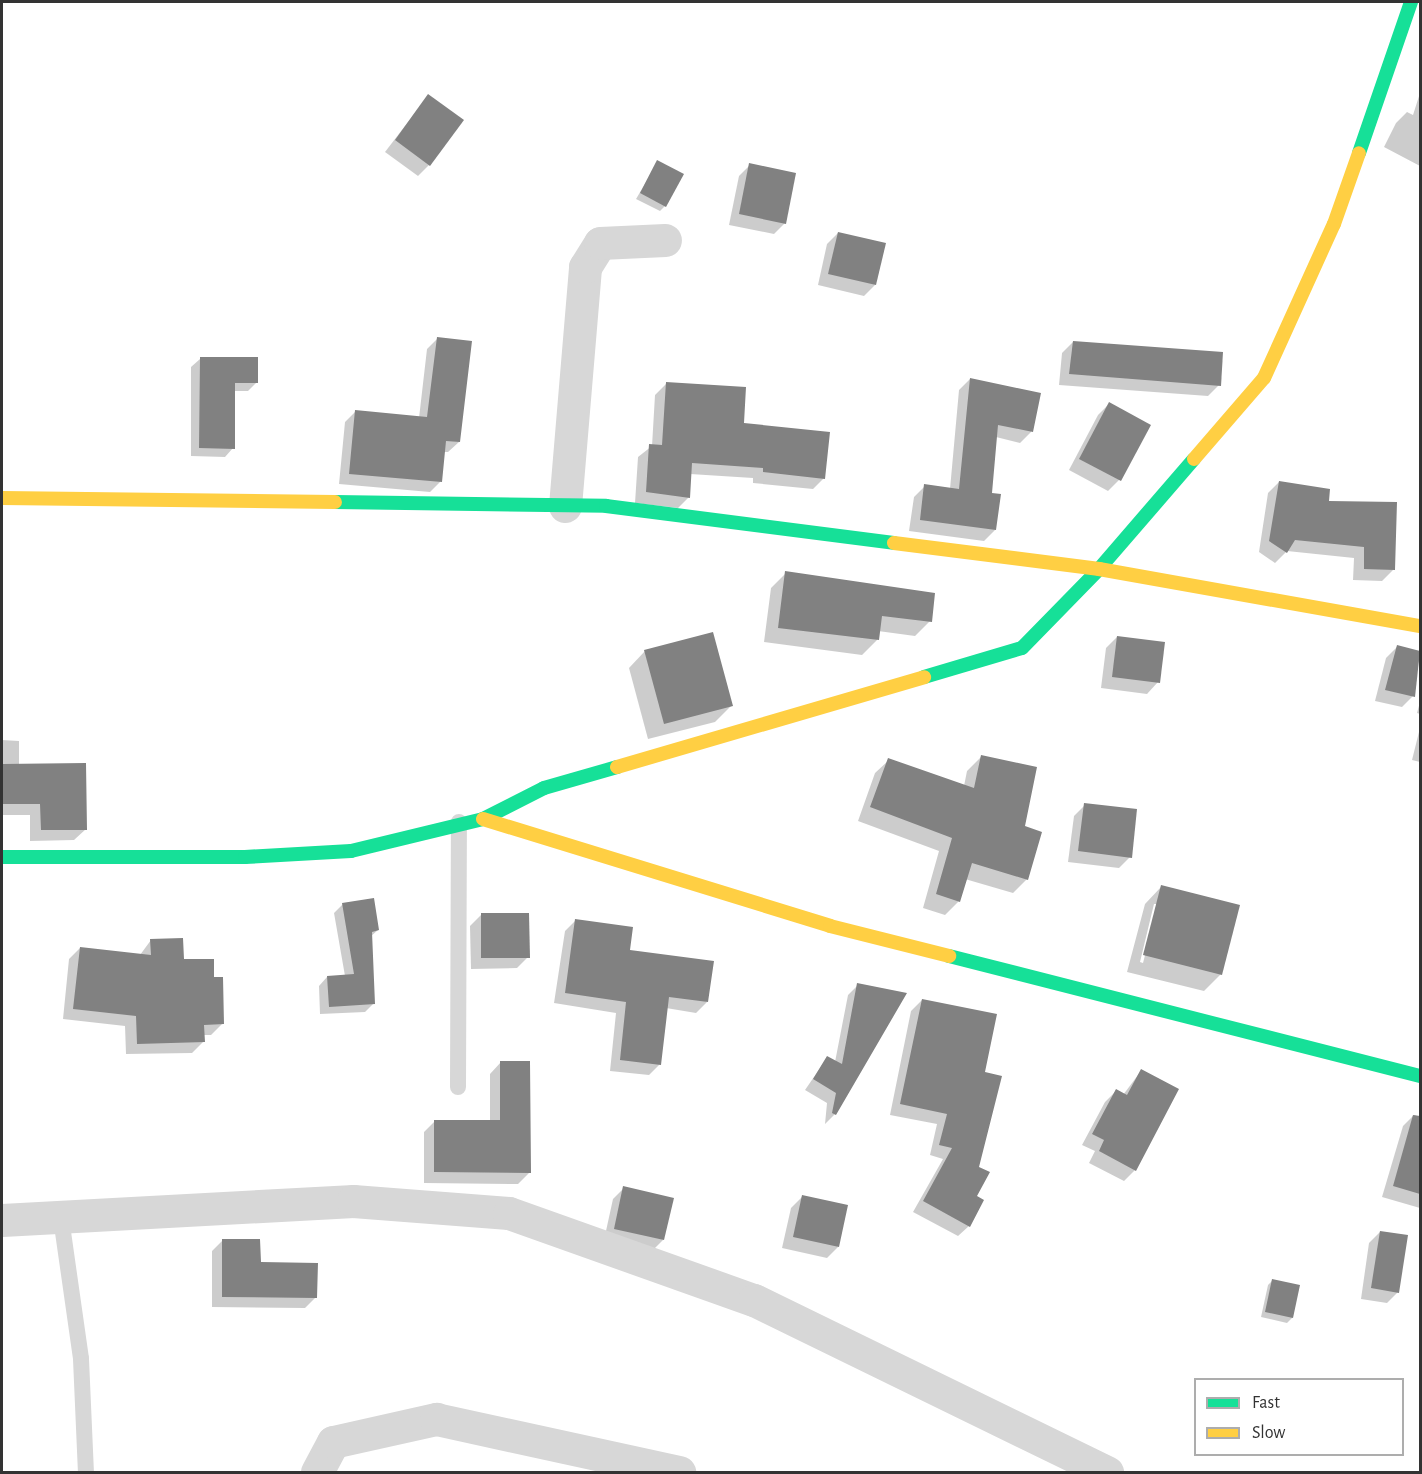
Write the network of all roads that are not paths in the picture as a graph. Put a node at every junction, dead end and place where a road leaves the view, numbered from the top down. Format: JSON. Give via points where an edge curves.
{"nodes":[{"id":1,"x":1411,"y":2,"type":"edge"},
{"id":2,"x":665,"y":240,"type":"dead end"},
{"id":3,"x":2,"y":498,"type":"edge"},
{"id":4,"x":565,"y":506,"type":"junction"},
{"id":5,"x":1100,"y":569,"type":"junction"},
{"id":6,"x":1420,"y":626,"type":"edge"},
{"id":7,"x":483,"y":819,"type":"junction"},
{"id":8,"x":459,"y":822,"type":"junction"},
{"id":9,"x":2,"y":857,"type":"edge"},
{"id":10,"x":1420,"y":1076,"type":"edge"},
{"id":11,"x":458,"y":1087,"type":"dead end"},
{"id":12,"x":61,"y":1218,"type":"junction"},
{"id":13,"x":2,"y":1220,"type":"edge"},
{"id":14,"x":86,"y":1473,"type":"edge"},
{"id":15,"x":317,"y":1473,"type":"edge"},
{"id":16,"x":679,"y":1473,"type":"edge"},
{"id":17,"x":1107,"y":1473,"type":"edge"}],
"edges":[{"from":1,"to":5,"type":"street","via":[[1334,224],[1264,378]]},
{"from":2,"to":4,"type":"street","via":[[600,243],[585,267]]},
{"from":3,"to":4,"type":"street"},
{"from":4,"to":5,"type":"street","via":[[606,506]]},
{"from":5,"to":6,"type":"street"},
{"from":5,"to":7,"type":"street","via":[[1022,648],[544,788]]},
{"from":7,"to":8,"type":"street"},
{"from":7,"to":10,"type":"street","via":[[830,926]]},
{"from":8,"to":9,"type":"street","via":[[351,850],[245,857]]},
{"from":8,"to":11,"type":"lane"},
{"from":12,"to":13,"type":"street"},
{"from":12,"to":14,"type":"lane","via":[[81,1359]]},
{"from":12,"to":17,"type":"street","via":[[353,1201],[509,1213],[754,1300]]},
{"from":15,"to":16,"type":"street","via":[[333,1442],[436,1419],[625,1457]]}]}
